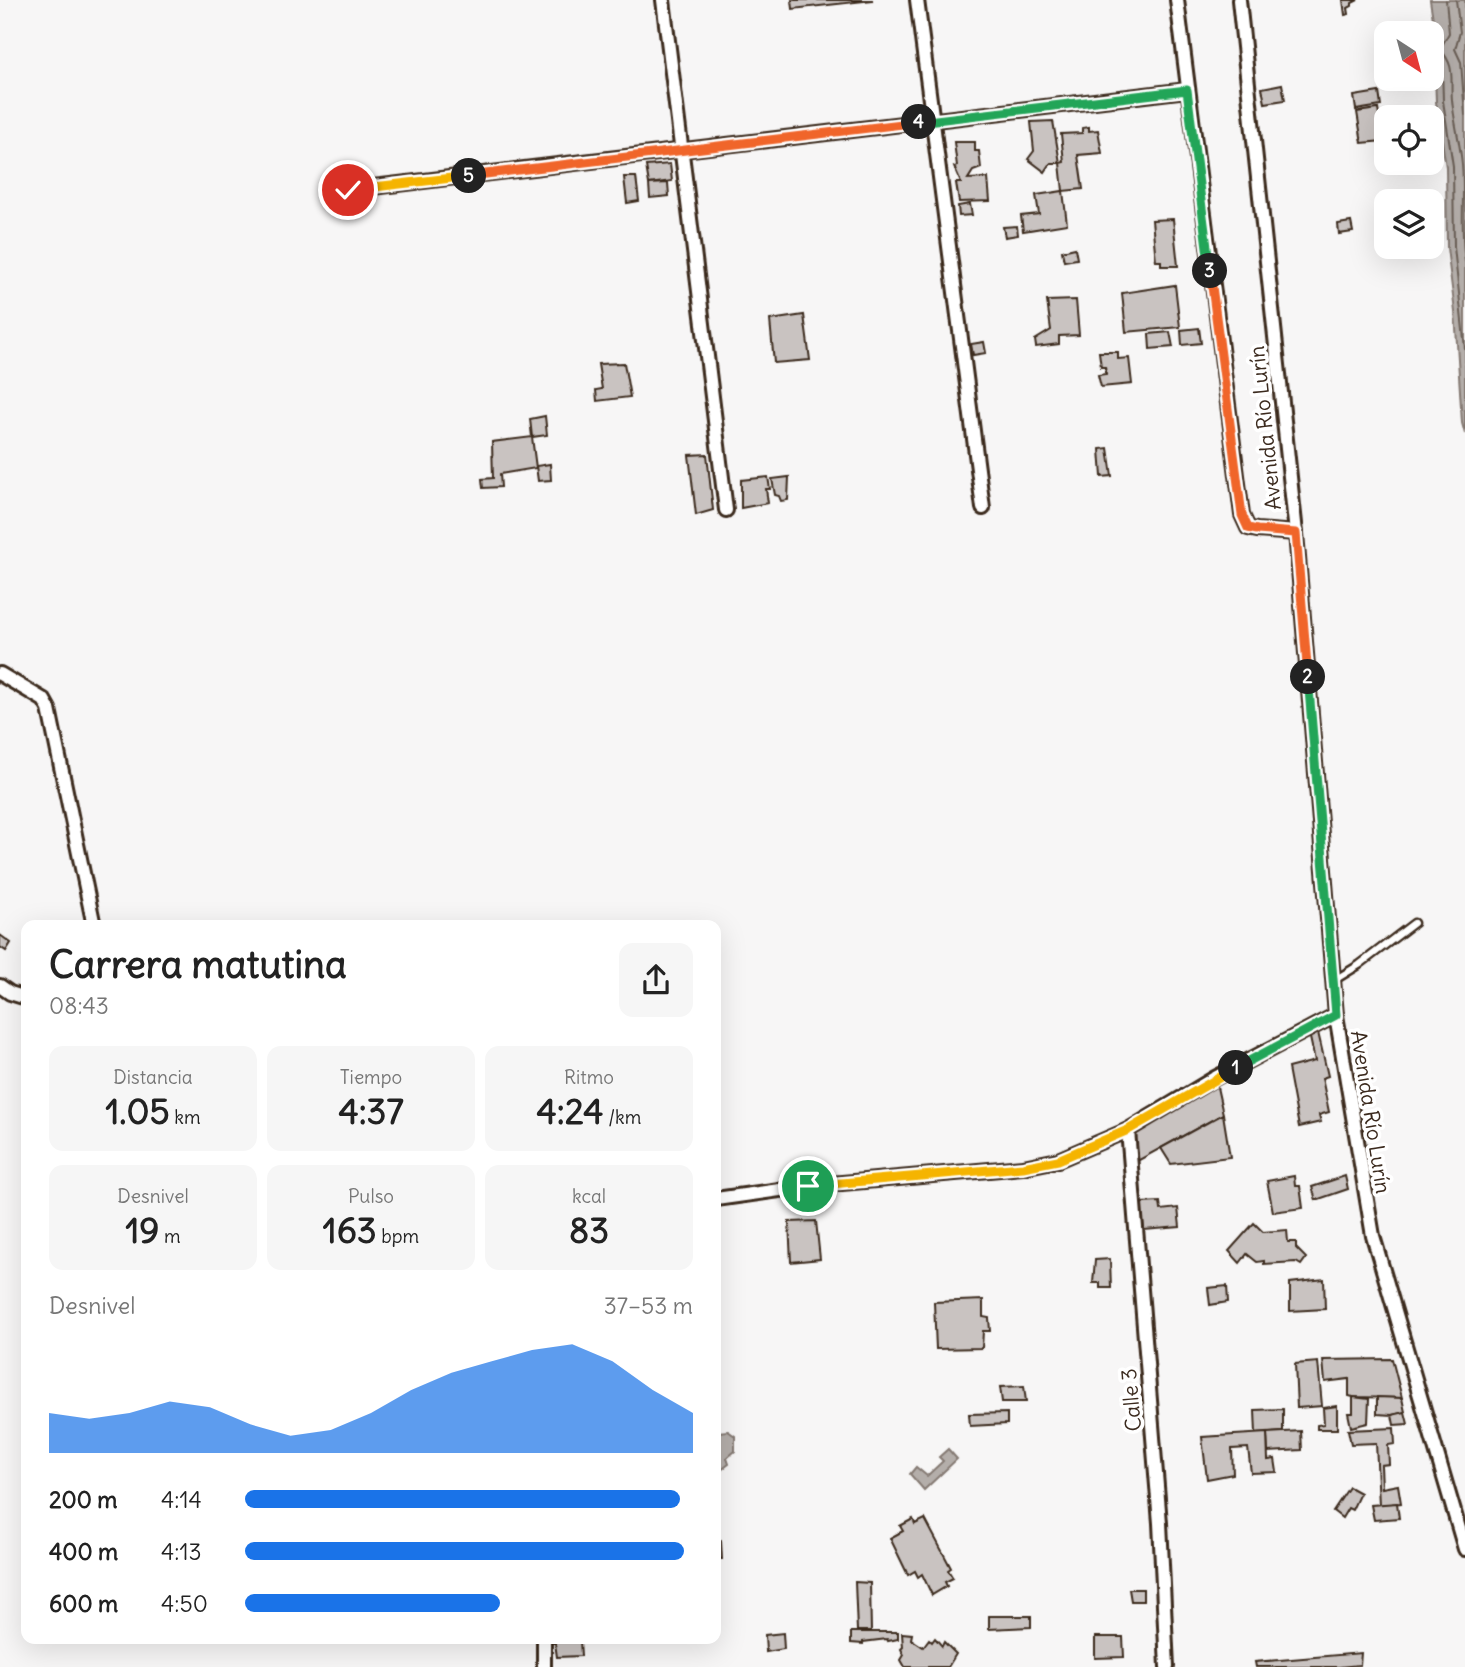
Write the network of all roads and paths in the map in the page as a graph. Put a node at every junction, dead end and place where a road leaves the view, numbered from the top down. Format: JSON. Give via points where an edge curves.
{"nodes":[{"id":1,"x":663,"y":0,"type":"edge"},
{"id":2,"x":917,"y":0,"type":"edge"},
{"id":3,"x":1177,"y":0,"type":"edge"},
{"id":4,"x":1238,"y":0,"type":"edge"},
{"id":5,"x":1187,"y":90,"type":"junction"},
{"id":6,"x":933,"y":120,"type":"junction"},
{"id":7,"x":682,"y":150,"type":"junction"},
{"id":8,"x":348,"y":190,"type":"dead end"},
{"id":9,"x":983,"y":508,"type":"dead end"},
{"id":10,"x":726,"y":510,"type":"dead end"},
{"id":11,"x":1296,"y":533,"type":"junction"},
{"id":12,"x":0,"y":674,"type":"edge"},
{"id":13,"x":93,"y":920,"type":"edge"},
{"id":14,"x":1414,"y":923,"type":"dead end"},
{"id":15,"x":1333,"y":981,"type":"junction"},
{"id":16,"x":0,"y":986,"type":"edge"},
{"id":17,"x":21,"y":996,"type":"edge"},
{"id":18,"x":1336,"y":1015,"type":"junction"},
{"id":19,"x":1128,"y":1130,"type":"junction"},
{"id":20,"x":721,"y":1198,"type":"edge"},
{"id":21,"x":1465,"y":1549,"type":"edge"},
{"id":22,"x":544,"y":1644,"type":"edge"},
{"id":23,"x":544,"y":1667,"type":"edge"},
{"id":24,"x":1167,"y":1667,"type":"edge"}],
"edges":[{"from":1,"to":7,"type":"street"},
{"from":2,"to":6,"type":"street"},
{"from":3,"to":5,"type":"street"},
{"from":4,"to":11,"type":"street","name":"Avenida Río Lurín"},
{"from":5,"to":6,"type":"street"},
{"from":5,"to":11,"type":"street","via":[[1242,515],[1248,528]]},
{"from":6,"to":7,"type":"street"},
{"from":6,"to":9,"type":"street"},
{"from":7,"to":8,"type":"street"},
{"from":7,"to":10,"type":"street"},
{"from":11,"to":15,"type":"street","name":"Avenida Río Lurín"},
{"from":12,"to":13,"type":"street","via":[[44,700],[49,709]]},
{"from":14,"to":15,"type":"lane"},
{"from":15,"to":18,"type":"street","name":"Avenida Río Lurín"},
{"from":16,"to":17,"type":"street"},
{"from":18,"to":19,"type":"street"},
{"from":18,"to":21,"type":"street","name":"Avenida Río Lurín","via":[[1373,1236]]},
{"from":19,"to":20,"type":"street","via":[[1058,1160],[1023,1167]]},
{"from":19,"to":24,"type":"street","name":"Calle 3"},
{"from":22,"to":23,"type":"street"}]}
